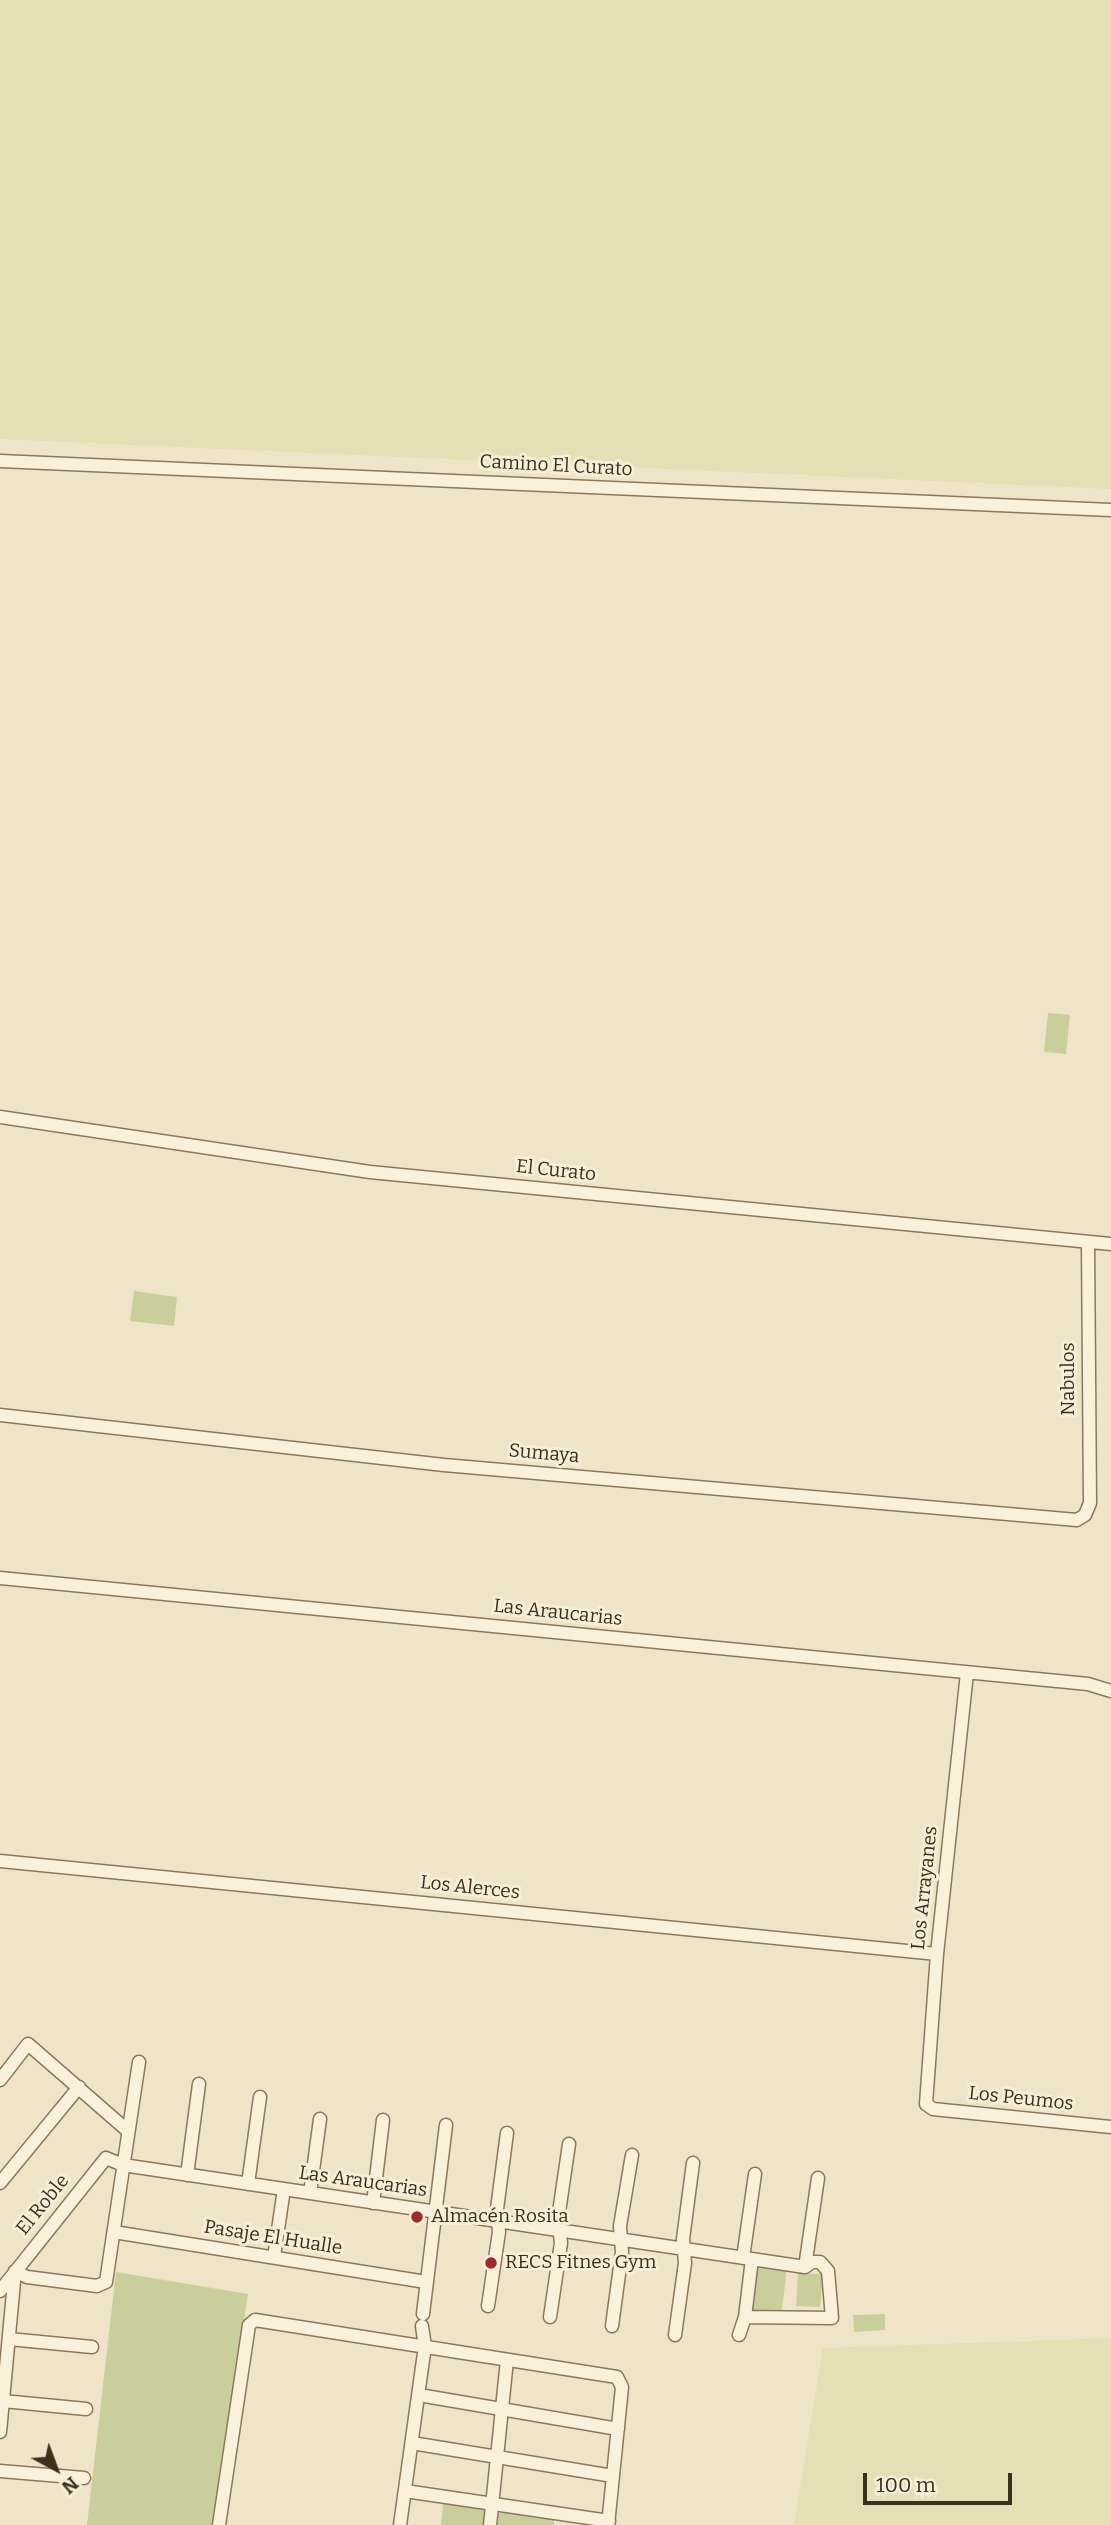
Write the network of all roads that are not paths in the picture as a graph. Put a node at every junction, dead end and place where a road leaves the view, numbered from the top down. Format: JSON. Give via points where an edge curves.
{"nodes":[{"id":1,"x":0,"y":461,"type":"edge"},
{"id":2,"x":1111,"y":510,"type":"edge"},
{"id":3,"x":0,"y":1117,"type":"edge"},
{"id":4,"x":1087,"y":1243,"type":"junction"},
{"id":5,"x":1111,"y":1244,"type":"edge"},
{"id":6,"x":0,"y":1415,"type":"edge"},
{"id":7,"x":1086,"y":1515,"type":"joint"},
{"id":8,"x":0,"y":1577,"type":"edge"},
{"id":9,"x":967,"y":1673,"type":"junction"},
{"id":10,"x":1111,"y":1691,"type":"edge"},
{"id":11,"x":0,"y":1861,"type":"edge"},
{"id":12,"x":937,"y":1954,"type":"junction"},
{"id":13,"x":139,"y":2062,"type":"dead end"},
{"id":14,"x":0,"y":2080,"type":"edge"},
{"id":15,"x":199,"y":2084,"type":"dead end"},
{"id":16,"x":79,"y":2087,"type":"junction"},
{"id":17,"x":260,"y":2098,"type":"dead end"},
{"id":18,"x":928,"y":2107,"type":"joint"},
{"id":19,"x":320,"y":2119,"type":"dead end"},
{"id":20,"x":383,"y":2120,"type":"dead end"},
{"id":21,"x":446,"y":2125,"type":"dead end"},
{"id":22,"x":1111,"y":2127,"type":"edge"},
{"id":23,"x":128,"y":2131,"type":"junction"},
{"id":24,"x":507,"y":2133,"type":"dead end"},
{"id":25,"x":569,"y":2144,"type":"dead end"},
{"id":26,"x":632,"y":2155,"type":"dead end"},
{"id":27,"x":693,"y":2163,"type":"dead end"},
{"id":28,"x":123,"y":2165,"type":"junction"},
{"id":29,"x":755,"y":2174,"type":"dead end"},
{"id":30,"x":187,"y":2175,"type":"junction"},
{"id":31,"x":818,"y":2178,"type":"dead end"},
{"id":32,"x":0,"y":2183,"type":"edge"},
{"id":33,"x":248,"y":2184,"type":"junction"},
{"id":34,"x":284,"y":2189,"type":"junction"},
{"id":35,"x":310,"y":2193,"type":"junction"},
{"id":36,"x":373,"y":2203,"type":"junction"},
{"id":37,"x":436,"y":2212,"type":"junction"},
{"id":38,"x":498,"y":2221,"type":"junction"},
{"id":39,"x":559,"y":2231,"type":"junction"},
{"id":40,"x":114,"y":2232,"type":"junction"},
{"id":41,"x":621,"y":2240,"type":"junction"},
{"id":42,"x":684,"y":2249,"type":"junction"},
{"id":43,"x":274,"y":2257,"type":"junction"},
{"id":44,"x":748,"y":2259,"type":"junction"},
{"id":45,"x":804,"y":2267,"type":"junction"},
{"id":46,"x":15,"y":2271,"type":"junction"},
{"id":47,"x":426,"y":2281,"type":"junction"},
{"id":48,"x":1,"y":2289,"type":"edge"},
{"id":49,"x":488,"y":2306,"type":"dead end"},
{"id":50,"x":550,"y":2317,"type":"dead end"},
{"id":51,"x":745,"y":2317,"type":"junction"},
{"id":52,"x":612,"y":2326,"type":"dead end"},
{"id":53,"x":675,"y":2334,"type":"dead end"},
{"id":54,"x":739,"y":2335,"type":"dead end"},
{"id":55,"x":9,"y":2339,"type":"junction"},
{"id":56,"x":92,"y":2347,"type":"dead end"},
{"id":57,"x":425,"y":2347,"type":"junction"},
{"id":58,"x":507,"y":2360,"type":"junction"},
{"id":59,"x":419,"y":2395,"type":"junction"},
{"id":60,"x":3,"y":2401,"type":"junction"},
{"id":61,"x":86,"y":2409,"type":"dead end"},
{"id":62,"x":502,"y":2409,"type":"junction"},
{"id":63,"x":618,"y":2429,"type":"junction"},
{"id":64,"x":0,"y":2432,"type":"edge"},
{"id":65,"x":412,"y":2443,"type":"junction"},
{"id":66,"x":497,"y":2457,"type":"junction"},
{"id":67,"x":0,"y":2471,"type":"edge"},
{"id":68,"x":613,"y":2476,"type":"junction"},
{"id":69,"x":84,"y":2479,"type":"dead end"},
{"id":70,"x":405,"y":2491,"type":"junction"},
{"id":71,"x":492,"y":2504,"type":"junction"},
{"id":72,"x":609,"y":2523,"type":"edge"},
{"id":73,"x":219,"y":2525,"type":"edge"},
{"id":74,"x":400,"y":2525,"type":"edge"},
{"id":75,"x":490,"y":2525,"type":"edge"}],
"edges":[{"from":1,"to":2,"type":"street","name":"Camino El Curato"},
{"from":3,"to":4,"type":"street","name":"El Curato","via":[[370,1172]]},
{"from":4,"to":5,"type":"street","name":"El Curato"},
{"from":4,"to":7,"type":"street","name":"Nabulos","via":[[1090,1503]]},
{"from":6,"to":7,"type":"street","name":"Sumaya","via":[[444,1465],[1058,1519],[1077,1520]]},
{"from":8,"to":9,"type":"street","name":"Las Araucarias"},
{"from":9,"to":10,"type":"street","name":"Las Araucarias","via":[[1088,1684]]},
{"from":9,"to":12,"type":"street","name":"Los Arrayanes"},
{"from":11,"to":12,"type":"street","name":"Los Alerces"},
{"from":12,"to":18,"type":"street","name":"Los Arrayanes"},
{"from":13,"to":23,"type":"street"},
{"from":14,"to":16,"type":"street","via":[[28,2045]]},
{"from":15,"to":30,"type":"street"},
{"from":16,"to":23,"type":"street"},
{"from":16,"to":32,"type":"street"},
{"from":17,"to":33,"type":"street"},
{"from":18,"to":22,"type":"street","name":"Los Peumos"},
{"from":19,"to":35,"type":"street"},
{"from":20,"to":36,"type":"street"},
{"from":21,"to":37,"type":"street"},
{"from":23,"to":28,"type":"street"},
{"from":24,"to":38,"type":"street"},
{"from":25,"to":39,"type":"street"},
{"from":26,"to":41,"type":"street"},
{"from":27,"to":42,"type":"street"},
{"from":28,"to":30,"type":"street","name":"Las Araucarias"},
{"from":28,"to":40,"type":"street"},
{"from":28,"to":46,"type":"street","name":"El Roble","via":[[106,2158]]},
{"from":29,"to":44,"type":"street"},
{"from":30,"to":33,"type":"street","name":"Las Araucarias"},
{"from":31,"to":45,"type":"street"},
{"from":33,"to":34,"type":"street","name":"Las Araucarias"},
{"from":34,"to":35,"type":"street","name":"Las Araucarias"},
{"from":34,"to":43,"type":"street"},
{"from":35,"to":36,"type":"street","name":"Las Araucarias"},
{"from":36,"to":37,"type":"street","name":"Las Araucarias"},
{"from":37,"to":38,"type":"street","name":"Las Araucarias"},
{"from":37,"to":47,"type":"street"},
{"from":38,"to":39,"type":"street","name":"Las Araucarias"},
{"from":38,"to":49,"type":"street"},
{"from":39,"to":41,"type":"street","name":"Las Araucarias"},
{"from":39,"to":50,"type":"street"},
{"from":40,"to":43,"type":"street","name":"Pasaje El Hualle"},
{"from":40,"to":46,"type":"street","via":[[106,2282],[97,2286],[27,2277]]},
{"from":41,"to":42,"type":"street","name":"Las Araucarias"},
{"from":41,"to":52,"type":"street"},
{"from":42,"to":44,"type":"street","name":"Las Araucarias"},
{"from":42,"to":53,"type":"street"},
{"from":43,"to":47,"type":"street","name":"Pasaje El Hualle"},
{"from":44,"to":45,"type":"street","name":"Las Araucarias"},
{"from":44,"to":51,"type":"street"},
{"from":45,"to":51,"type":"street","name":"Las Araucarias","via":[[820,2262],[828,2271],[832,2318]]},
{"from":46,"to":48,"type":"street","name":"El Roble"},
{"from":46,"to":55,"type":"street"},
{"from":47,"to":57,"type":"street"},
{"from":51,"to":54,"type":"street"},
{"from":55,"to":56,"type":"street"},
{"from":55,"to":60,"type":"street"},
{"from":57,"to":58,"type":"street"},
{"from":57,"to":59,"type":"street"},
{"from":57,"to":73,"type":"street","via":[[255,2319],[249,2325]]},
{"from":58,"to":62,"type":"street"},
{"from":58,"to":63,"type":"street","via":[[617,2377],[622,2387]]},
{"from":59,"to":62,"type":"street"},
{"from":59,"to":65,"type":"street"},
{"from":60,"to":61,"type":"street"},
{"from":60,"to":64,"type":"street"},
{"from":62,"to":63,"type":"street"},
{"from":62,"to":66,"type":"street"},
{"from":63,"to":68,"type":"street"},
{"from":65,"to":66,"type":"street"},
{"from":65,"to":70,"type":"street"},
{"from":66,"to":68,"type":"street"},
{"from":66,"to":71,"type":"street"},
{"from":67,"to":69,"type":"street"},
{"from":68,"to":72,"type":"street"},
{"from":70,"to":71,"type":"street"},
{"from":70,"to":74,"type":"street"},
{"from":71,"to":72,"type":"street"},
{"from":71,"to":75,"type":"street"}]}
